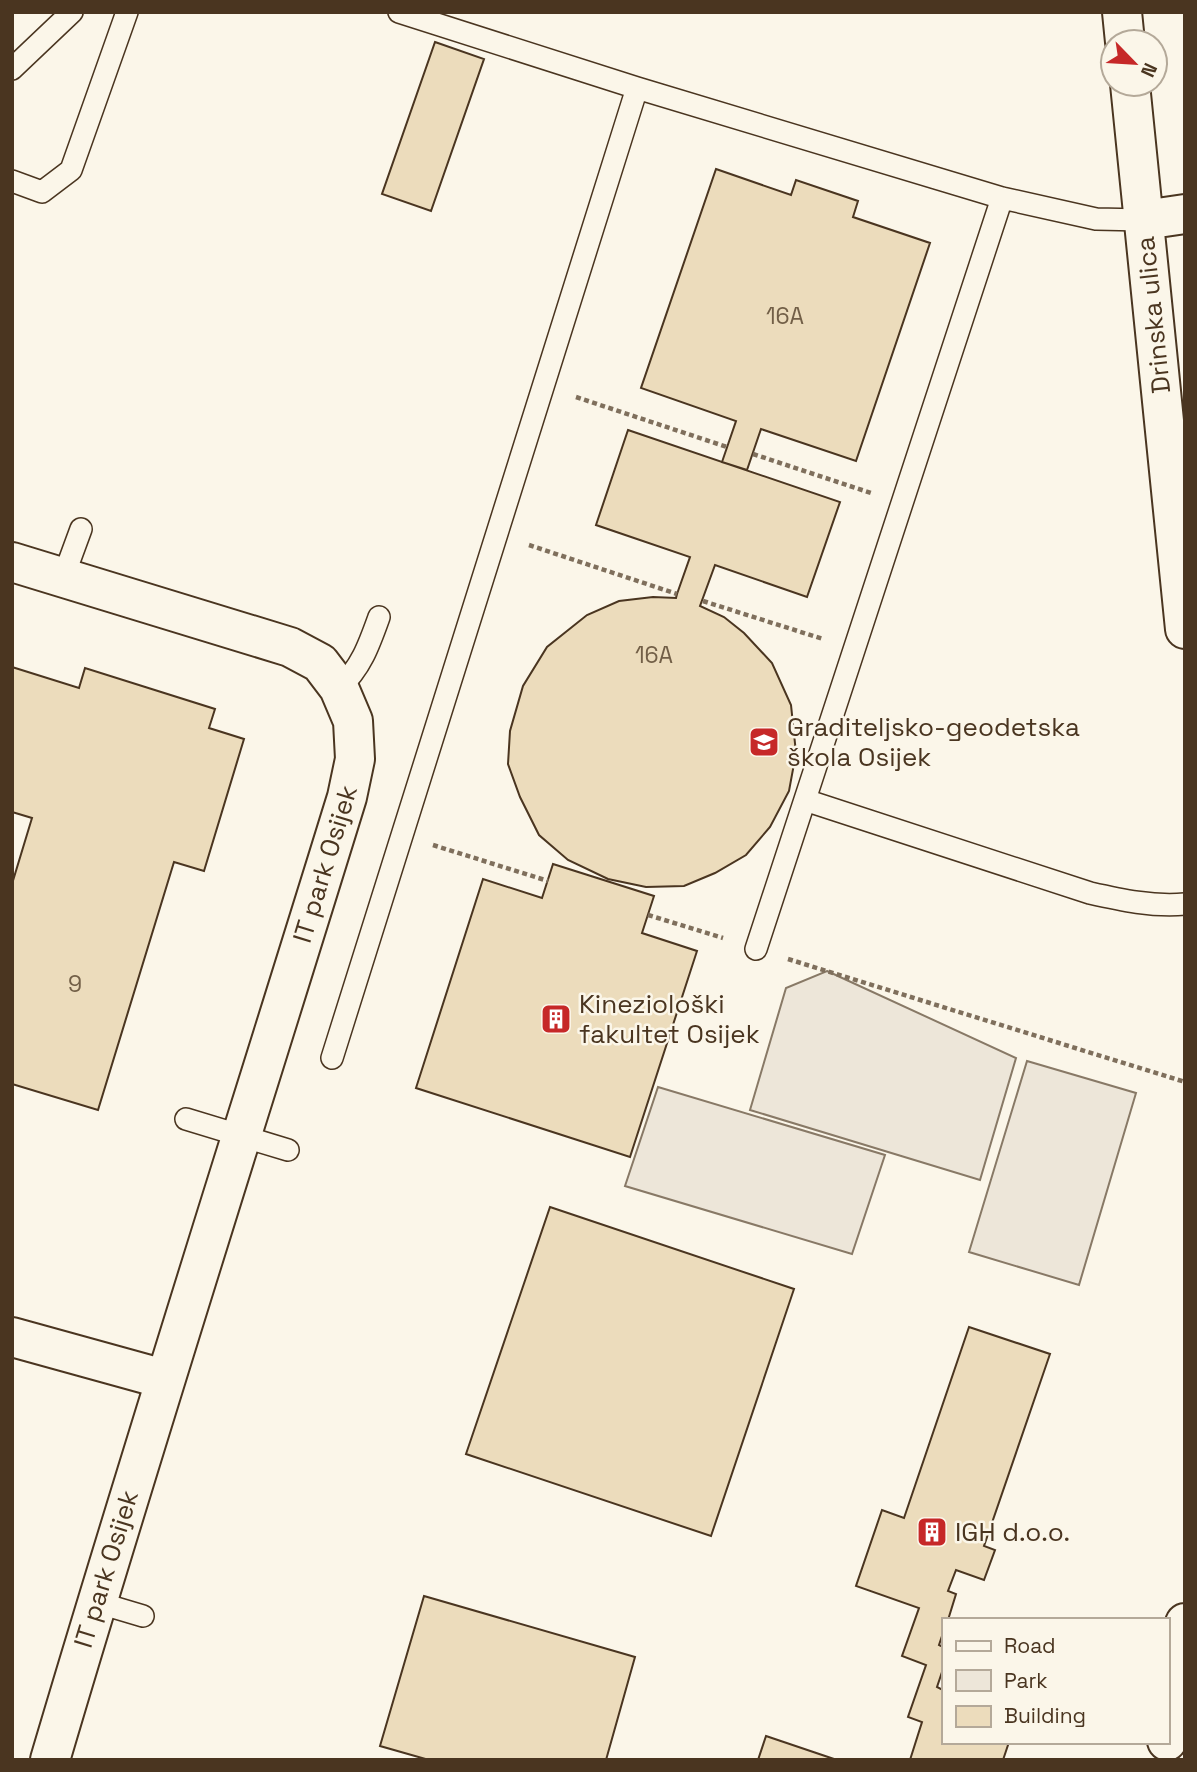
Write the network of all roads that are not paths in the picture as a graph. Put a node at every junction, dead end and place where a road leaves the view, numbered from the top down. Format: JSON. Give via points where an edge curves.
{"nodes":[{"id":1,"x":72,"y":12,"type":"edge"},
{"id":2,"x":127,"y":12,"type":"edge"},
{"id":3,"x":399,"y":12,"type":"edge"},
{"id":4,"x":12,"y":69,"type":"edge"},
{"id":5,"x":637,"y":88,"type":"junction"},
{"id":6,"x":1131,"y":98,"type":"edge"},
{"id":7,"x":12,"y":181,"type":"edge"},
{"id":8,"x":1002,"y":198,"type":"junction"},
{"id":9,"x":1185,"y":214,"type":"edge"},
{"id":10,"x":1144,"y":220,"type":"junction"},
{"id":11,"x":81,"y":529,"type":"dead end"},
{"id":12,"x":12,"y":562,"type":"edge"},
{"id":13,"x":63,"y":578,"type":"junction"},
{"id":14,"x":379,"y":617,"type":"dead end"},
{"id":15,"x":1185,"y":629,"type":"edge"},
{"id":16,"x":339,"y":688,"type":"junction"},
{"id":17,"x":805,"y":800,"type":"junction"},
{"id":18,"x":1185,"y":904,"type":"edge"},
{"id":19,"x":756,"y":949,"type":"road end"},
{"id":20,"x":331,"y":1058,"type":"dead end"},
{"id":21,"x":186,"y":1119,"type":"dead end"},
{"id":22,"x":243,"y":1136,"type":"junction"},
{"id":23,"x":288,"y":1150,"type":"dead end"},
{"id":24,"x":12,"y":1337,"type":"edge"},
{"id":25,"x":164,"y":1379,"type":"junction"},
{"id":26,"x":96,"y":1602,"type":"junction"},
{"id":27,"x":143,"y":1616,"type":"dead end"},
{"id":28,"x":1185,"y":1623,"type":"edge"},
{"id":29,"x":1169,"y":1728,"type":"edge"},
{"id":30,"x":50,"y":1760,"type":"edge"}],
"edges":[{"from":1,"to":4,"type":"lane"},
{"from":2,"to":7,"type":"lane","via":[[71,170],[42,192]]},
{"from":3,"to":5,"type":"lane"},
{"from":5,"to":8,"type":"lane"},
{"from":5,"to":20,"type":"lane"},
{"from":6,"to":10,"type":"street","name":"Drinska ulica"},
{"from":8,"to":10,"type":"lane","via":[[1096,219]]},
{"from":8,"to":17,"type":"lane"},
{"from":9,"to":10,"type":"street"},
{"from":10,"to":15,"type":"street","name":"Drinska ulica"},
{"from":11,"to":13,"type":"lane"},
{"from":12,"to":13,"type":"street","name":"IT park Osijek"},
{"from":13,"to":16,"type":"street","name":"IT park Osijek","via":[[290,646],[320,663]]},
{"from":14,"to":16,"type":"lane","via":[[365,656]]},
{"from":16,"to":22,"type":"street","name":"IT park Osijek","via":[[353,721],[355,759],[347,797]]},
{"from":17,"to":18,"type":"lane","via":[[1090,893],[1129,902]]},
{"from":17,"to":19,"type":"lane"},
{"from":21,"to":22,"type":"lane"},
{"from":22,"to":23,"type":"lane"},
{"from":22,"to":25,"type":"street","name":"IT park Osijek"},
{"from":24,"to":25,"type":"street"},
{"from":25,"to":26,"type":"street","name":"IT park Osijek"},
{"from":26,"to":27,"type":"lane"},
{"from":26,"to":30,"type":"street","name":"IT park Osijek"},
{"from":28,"to":29,"type":"street"}]}
